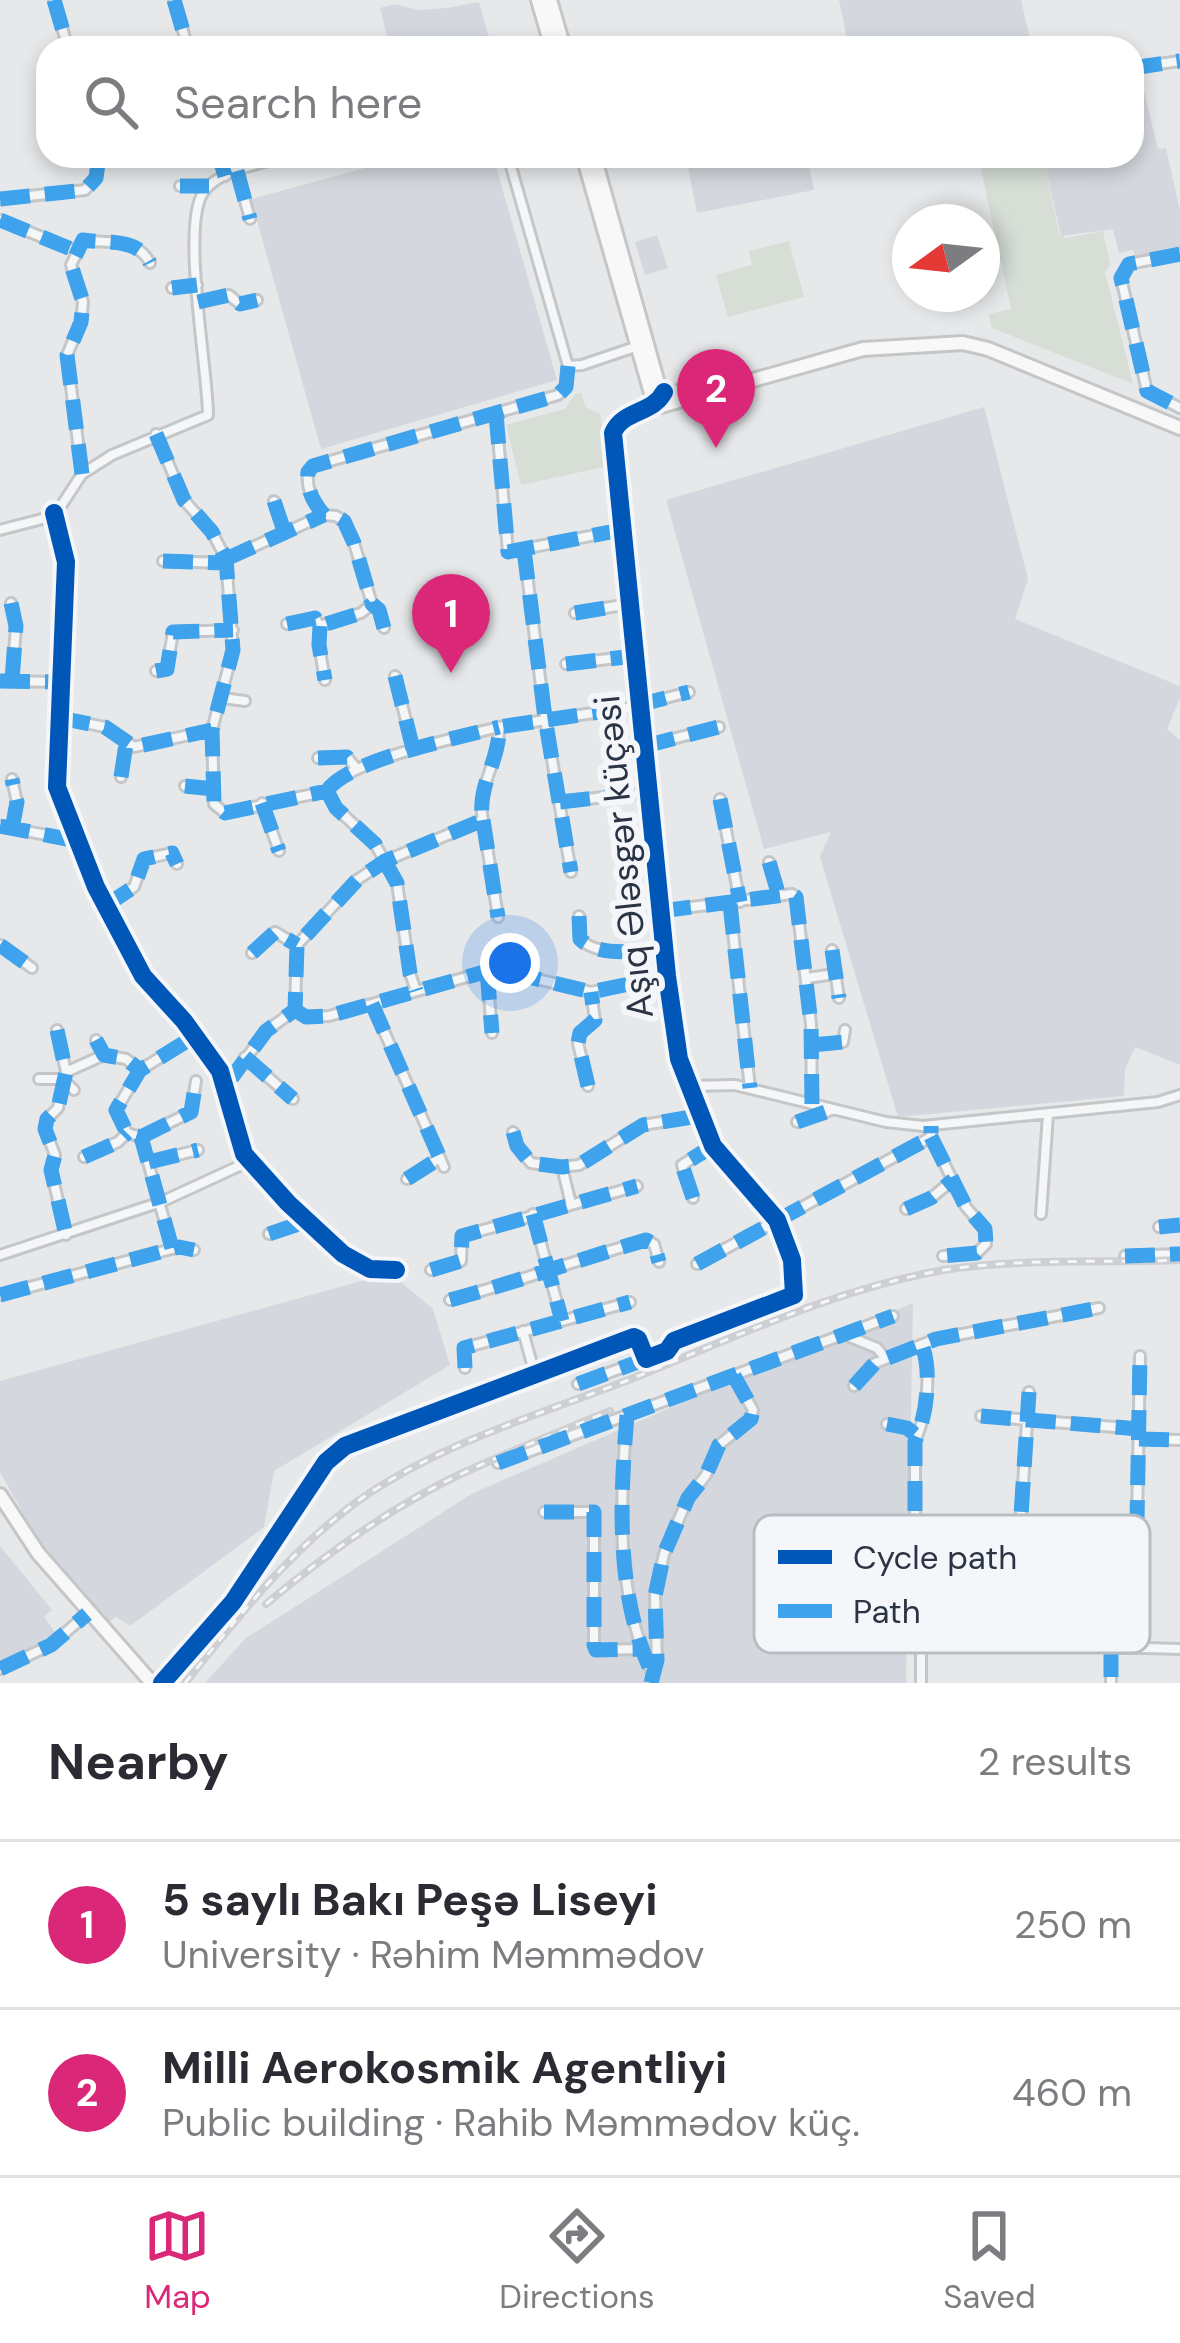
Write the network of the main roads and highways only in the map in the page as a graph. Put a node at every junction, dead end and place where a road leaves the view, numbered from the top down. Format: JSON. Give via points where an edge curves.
{"nodes":[{"id":1,"x":538,"y":0,"type":"edge"},
{"id":2,"x":550,"y":0,"type":"edge"},
{"id":3,"x":548,"y":36,"type":"edge"},
{"id":4,"x":560,"y":36,"type":"edge"},
{"id":5,"x":587,"y":168,"type":"edge"},
{"id":6,"x":597,"y":168,"type":"edge"},
{"id":7,"x":642,"y":345,"type":"junction"},
{"id":8,"x":1180,"y":426,"type":"edge"},
{"id":9,"x":0,"y":1495,"type":"edge"},
{"id":10,"x":152,"y":1683,"type":"edge"}],
"edges":[{"from":1,"to":3,"type":"main road"},
{"from":2,"to":4,"type":"main road"},
{"from":5,"to":7,"type":"main road"},
{"from":6,"to":7,"type":"main road"},
{"from":7,"to":8,"type":"main road","via":[[667,405],[855,348],[978,342]]},
{"from":9,"to":10,"type":"main road","via":[[87,1614]]}]}
